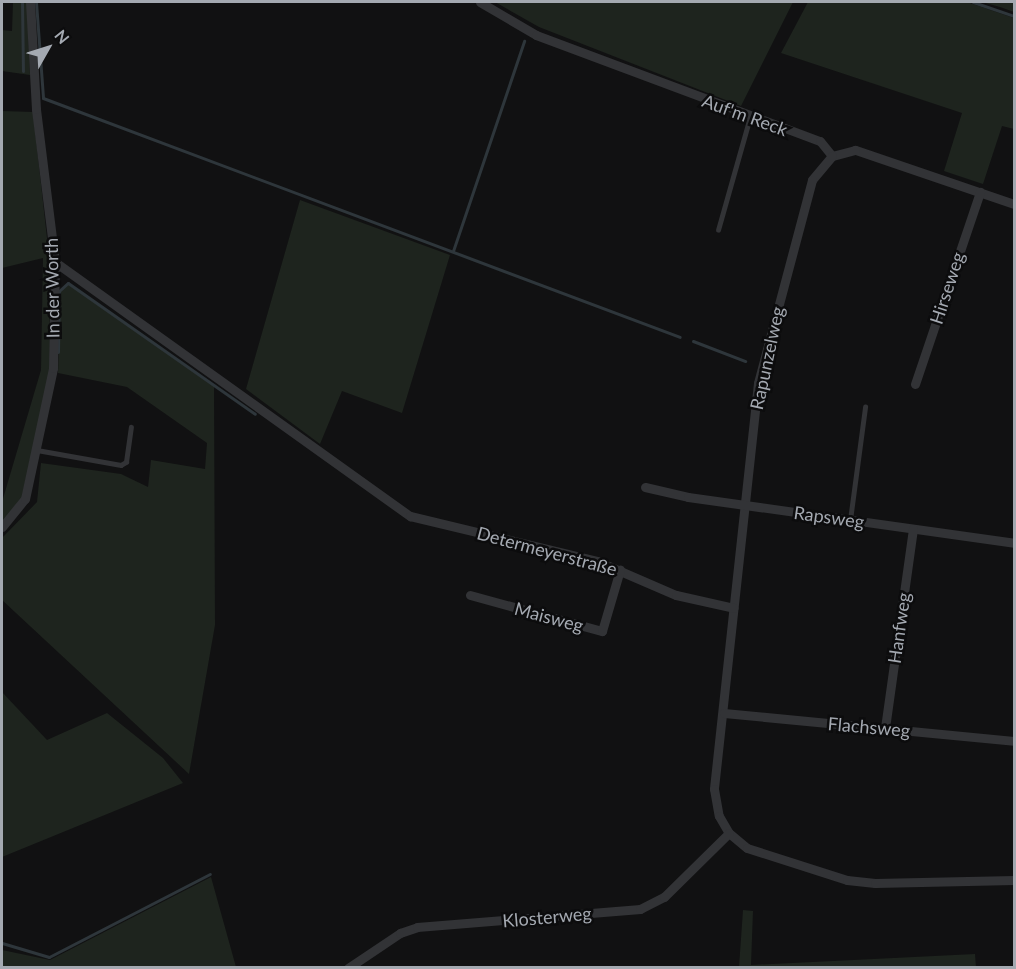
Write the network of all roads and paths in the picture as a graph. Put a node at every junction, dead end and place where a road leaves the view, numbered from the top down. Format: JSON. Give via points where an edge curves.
{"nodes":[{"id":1,"x":30,"y":2,"type":"edge"},
{"id":2,"x":480,"y":2,"type":"edge"},
{"id":3,"x":750,"y":117,"type":"junction"},
{"id":4,"x":832,"y":156,"type":"junction"},
{"id":5,"x":980,"y":192,"type":"junction"},
{"id":6,"x":1014,"y":204,"type":"edge"},
{"id":7,"x":718,"y":230,"type":"dead end"},
{"id":8,"x":55,"y":262,"type":"junction"},
{"id":9,"x":915,"y":384,"type":"dead end"},
{"id":10,"x":865,"y":407,"type":"dead end"},
{"id":11,"x":131,"y":427,"type":"dead end"},
{"id":12,"x":37,"y":450,"type":"junction"},
{"id":13,"x":645,"y":487,"type":"dead end"},
{"id":14,"x":745,"y":505,"type":"junction"},
{"id":15,"x":850,"y":520,"type":"junction"},
{"id":16,"x":2,"y":527,"type":"edge"},
{"id":17,"x":914,"y":528,"type":"junction"},
{"id":18,"x":1014,"y":543,"type":"edge"},
{"id":19,"x":620,"y":570,"type":"junction"},
{"id":20,"x":470,"y":595,"type":"dead end"},
{"id":21,"x":734,"y":608,"type":"junction"},
{"id":22,"x":724,"y":713,"type":"junction"},
{"id":23,"x":885,"y":728,"type":"junction"},
{"id":24,"x":1014,"y":741,"type":"edge"},
{"id":25,"x":729,"y":833,"type":"junction"},
{"id":26,"x":1014,"y":880,"type":"edge"},
{"id":27,"x":348,"y":968,"type":"edge"}],
"edges":[{"from":1,"to":8,"type":"street","name":"In der Worth","via":[[36,108]]},
{"from":2,"to":3,"type":"street","name":"Auf'm Reck","via":[[536,35]]},
{"from":3,"to":4,"type":"street","name":"Auf'm Reck","via":[[820,141]]},
{"from":3,"to":7,"type":"lane"},
{"from":4,"to":5,"type":"street","via":[[855,150]]},
{"from":4,"to":14,"type":"street","name":"Rapunzelweg","via":[[812,180],[758,383]]},
{"from":5,"to":6,"type":"street"},
{"from":5,"to":9,"type":"street","name":"Hirseweg"},
{"from":8,"to":12,"type":"street","name":"In der Worth","via":[[53,368]]},
{"from":8,"to":19,"type":"street","name":"Determeyerstraße","via":[[410,516]]},
{"from":10,"to":15,"type":"lane"},
{"from":11,"to":12,"type":"lane","via":[[126,462],[122,465]]},
{"from":12,"to":16,"type":"street","name":"In der Worth","via":[[25,499]]},
{"from":13,"to":14,"type":"street","name":"Rapsweg"},
{"from":14,"to":15,"type":"street","name":"Rapsweg"},
{"from":14,"to":21,"type":"street","name":"Rapunzelweg"},
{"from":15,"to":17,"type":"street","name":"Rapsweg"},
{"from":17,"to":18,"type":"street","name":"Rapsweg"},
{"from":17,"to":23,"type":"street","name":"Hanfweg"},
{"from":19,"to":20,"type":"street","name":"Maisweg","via":[[602,631]]},
{"from":19,"to":21,"type":"street","name":"Determeyerstraße","via":[[676,595]]},
{"from":21,"to":22,"type":"street"},
{"from":22,"to":23,"type":"street","name":"Flachsweg"},
{"from":22,"to":25,"type":"street","via":[[714,789],[719,816]]},
{"from":23,"to":24,"type":"street","name":"Flachsweg"},
{"from":25,"to":26,"type":"street","via":[[747,848],[847,880]]},
{"from":25,"to":27,"type":"street","name":"Klosterweg","via":[[664,897],[640,909],[417,927],[400,933]]}]}
